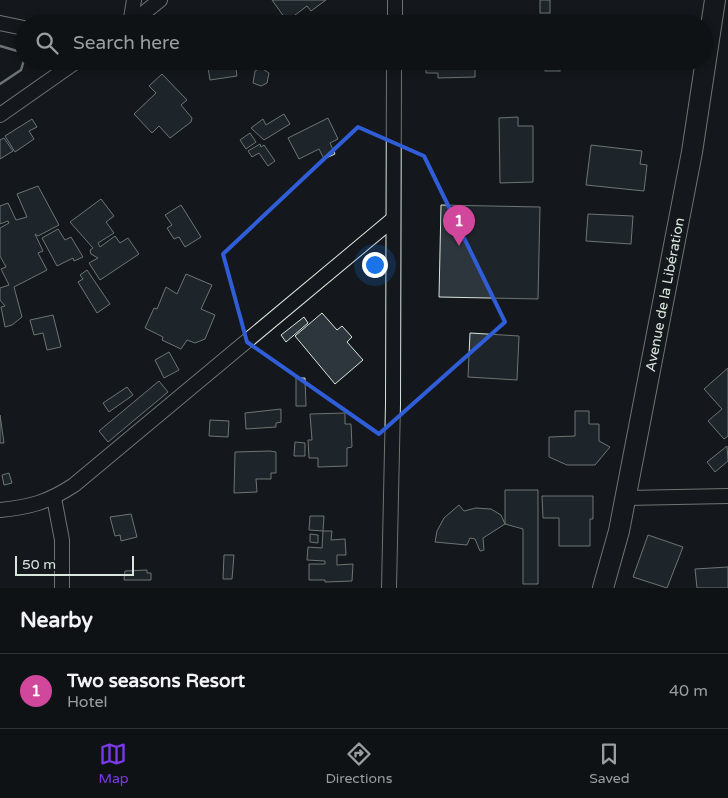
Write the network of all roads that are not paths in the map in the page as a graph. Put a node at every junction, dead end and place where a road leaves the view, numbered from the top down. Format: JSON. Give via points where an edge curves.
{"nodes":[{"id":1,"x":134,"y":0,"type":"edge"},
{"id":2,"x":160,"y":0,"type":"edge"},
{"id":3,"x":395,"y":0,"type":"edge"},
{"id":4,"x":715,"y":0,"type":"edge"},
{"id":5,"x":132,"y":15,"type":"edge"},
{"id":6,"x":141,"y":15,"type":"edge"},
{"id":7,"x":395,"y":15,"type":"edge"},
{"id":8,"x":713,"y":15,"type":"edge"},
{"id":9,"x":0,"y":23,"type":"edge"},
{"id":10,"x":15,"y":26,"type":"edge"},
{"id":11,"x":64,"y":70,"type":"edge"},
{"id":12,"x":394,"y":70,"type":"edge"},
{"id":13,"x":704,"y":70,"type":"edge"},
{"id":14,"x":0,"y":115,"type":"edge"},
{"id":15,"x":392,"y":220,"type":"junction"},
{"id":16,"x":728,"y":496,"type":"edge"},
{"id":17,"x":54,"y":498,"type":"junction"},
{"id":18,"x":626,"y":498,"type":"junction"},
{"id":19,"x":0,"y":510,"type":"edge"},
{"id":20,"x":62,"y":588,"type":"edge"},
{"id":21,"x":389,"y":588,"type":"edge"},
{"id":22,"x":603,"y":588,"type":"edge"}],
"edges":[{"from":1,"to":5,"type":"street"},
{"from":2,"to":6,"type":"street"},
{"from":3,"to":7,"type":"street"},
{"from":4,"to":8,"type":"street","name":"Avenue de la Libération"},
{"from":9,"to":10,"type":"street"},
{"from":11,"to":14,"type":"street"},
{"from":12,"to":15,"type":"street"},
{"from":13,"to":18,"type":"street","name":"Avenue de la Libération","via":[[692,152]]},
{"from":15,"to":17,"type":"street","via":[[74,485]]},
{"from":15,"to":21,"type":"street"},
{"from":16,"to":18,"type":"street"},
{"from":17,"to":19,"type":"street","via":[[37,505]]},
{"from":17,"to":20,"type":"street","via":[[62,540]]},
{"from":18,"to":22,"type":"street","name":"Avenue de la Libération"}]}
